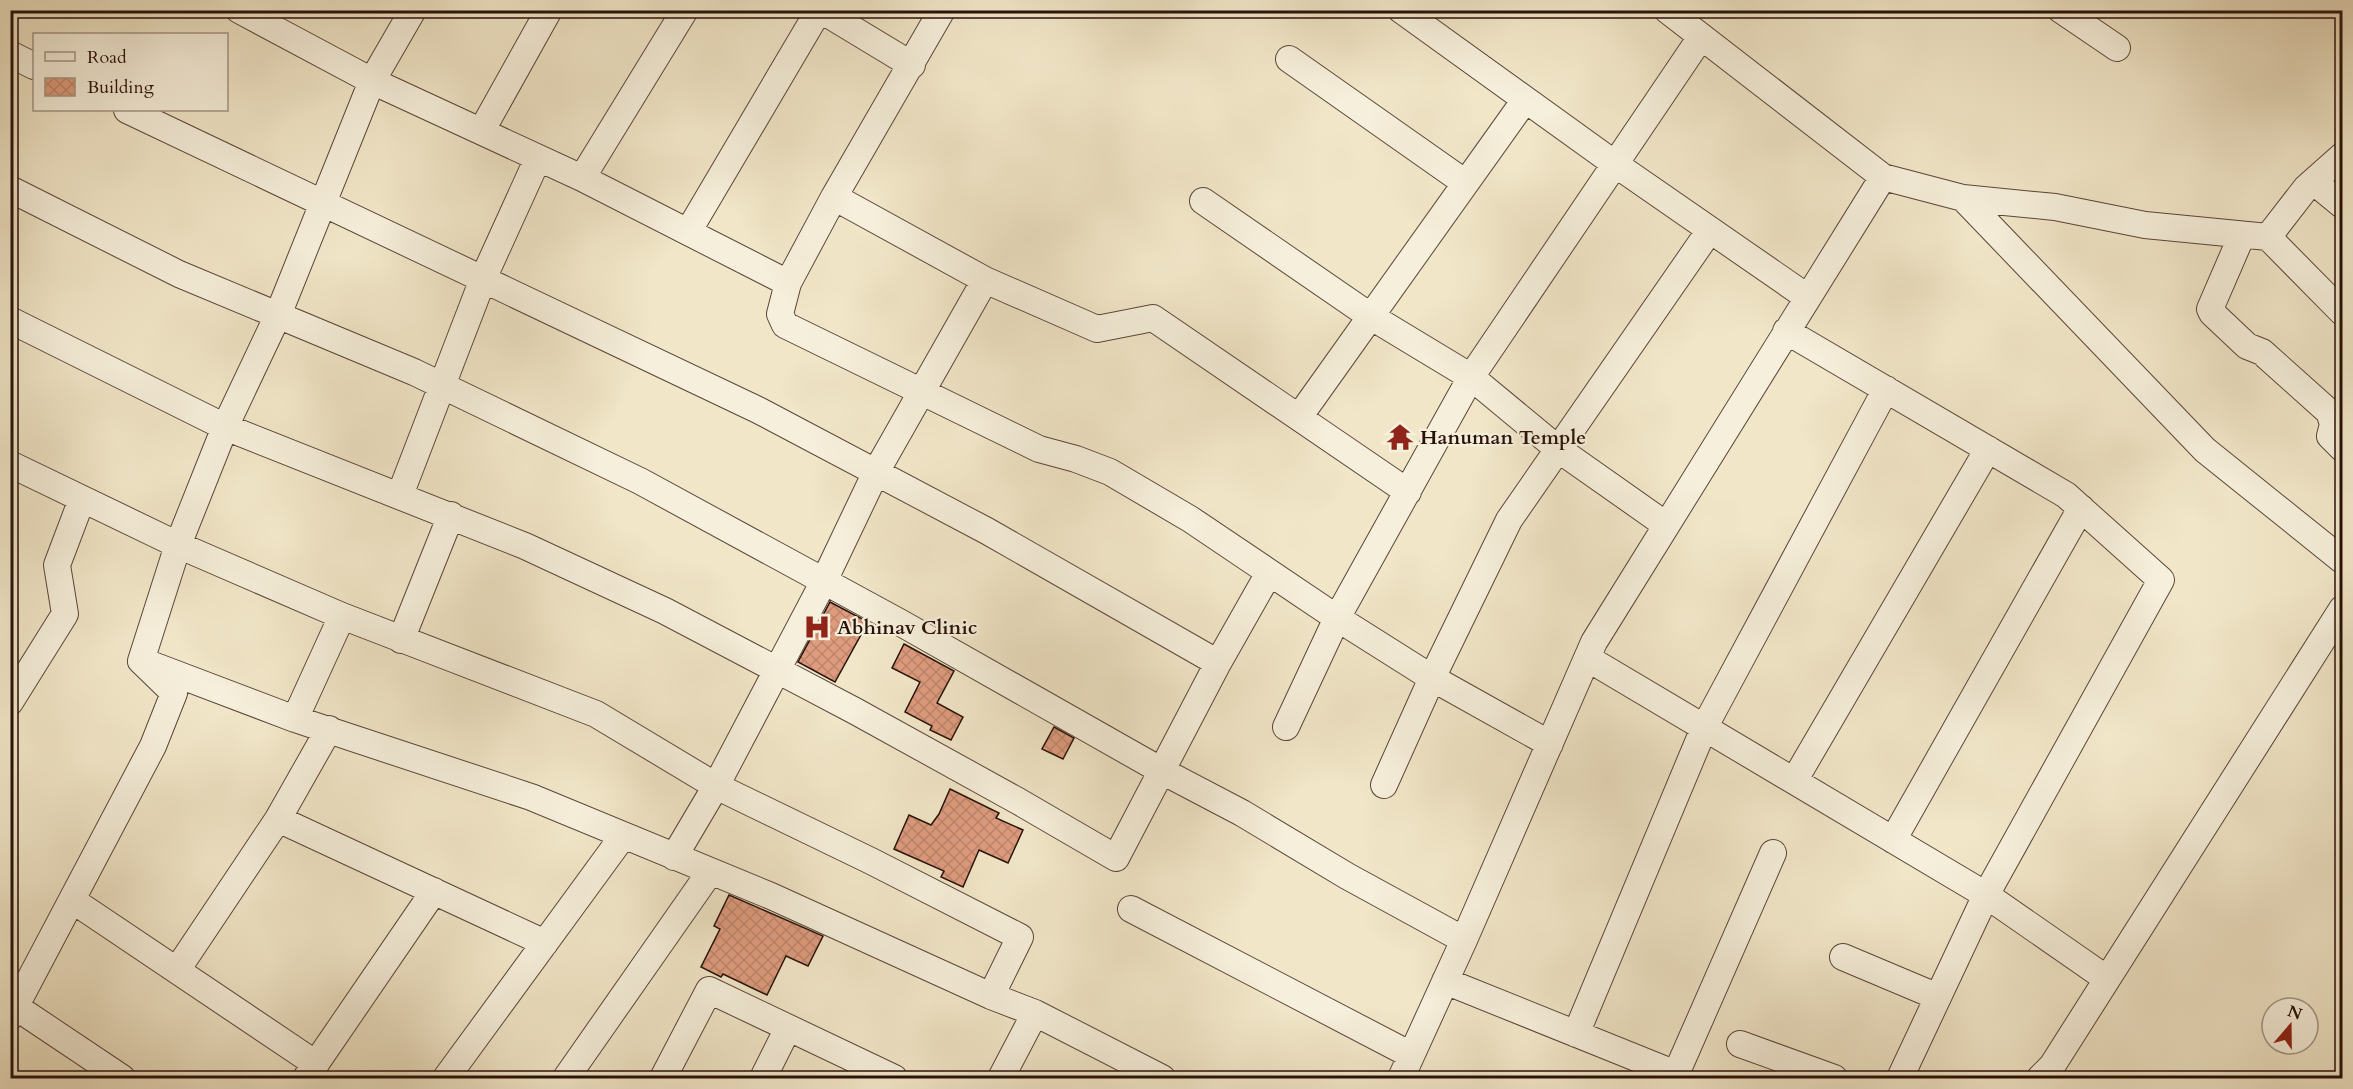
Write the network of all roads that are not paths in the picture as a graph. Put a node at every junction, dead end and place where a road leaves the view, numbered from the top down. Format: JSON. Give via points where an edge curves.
{"nodes":[{"id":1,"x":239,"y":10,"type":"edge"},
{"id":2,"x":413,"y":10,"type":"edge"},
{"id":3,"x":549,"y":10,"type":"edge"},
{"id":4,"x":685,"y":10,"type":"edge"},
{"id":5,"x":820,"y":10,"type":"edge"},
{"id":6,"x":942,"y":10,"type":"edge"},
{"id":7,"x":1401,"y":10,"type":"edge"},
{"id":8,"x":1667,"y":10,"type":"edge"},
{"id":9,"x":2061,"y":10,"type":"edge"},
{"id":10,"x":1701,"y":37,"type":"junction"},
{"id":11,"x":2117,"y":48,"type":"dead end"},
{"id":12,"x":10,"y":54,"type":"edge"},
{"id":13,"x":1289,"y":59,"type":"dead end"},
{"id":14,"x":912,"y":65,"type":"junction"},
{"id":15,"x":33,"y":66,"type":"edge"},
{"id":16,"x":372,"y":81,"type":"junction"},
{"id":17,"x":1525,"y":100,"type":"junction"},
{"id":18,"x":129,"y":111,"type":"edge"},
{"id":19,"x":482,"y":130,"type":"junction"},
{"id":20,"x":2343,"y":156,"type":"edge"},
{"id":21,"x":538,"y":158,"type":"junction"},
{"id":22,"x":1615,"y":164,"type":"junction"},
{"id":23,"x":582,"y":177,"type":"junction"},
{"id":24,"x":1883,"y":177,"type":"junction"},
{"id":25,"x":1464,"y":182,"type":"junction"},
{"id":26,"x":2314,"y":182,"type":"junction"},
{"id":27,"x":10,"y":189,"type":"edge"},
{"id":28,"x":834,"y":197,"type":"junction"},
{"id":29,"x":1964,"y":198,"type":"junction"},
{"id":30,"x":1203,"y":201,"type":"dead end"},
{"id":31,"x":323,"y":203,"type":"junction"},
{"id":32,"x":2343,"y":205,"type":"edge"},
{"id":33,"x":1710,"y":230,"type":"junction"},
{"id":34,"x":688,"y":232,"type":"junction"},
{"id":35,"x":2242,"y":235,"type":"junction"},
{"id":36,"x":2268,"y":237,"type":"junction"},
{"id":37,"x":483,"y":279,"type":"junction"},
{"id":38,"x":985,"y":280,"type":"junction"},
{"id":39,"x":788,"y":283,"type":"junction"},
{"id":40,"x":1807,"y":297,"type":"junction"},
{"id":41,"x":2343,"y":312,"type":"edge"},
{"id":42,"x":278,"y":315,"type":"junction"},
{"id":43,"x":1370,"y":316,"type":"junction"},
{"id":44,"x":10,"y":320,"type":"edge"},
{"id":45,"x":1786,"y":331,"type":"junction"},
{"id":46,"x":1471,"y":377,"type":"junction"},
{"id":47,"x":442,"y":385,"type":"junction"},
{"id":48,"x":1886,"y":389,"type":"junction"},
{"id":49,"x":922,"y":390,"type":"junction"},
{"id":50,"x":1299,"y":417,"type":"junction"},
{"id":51,"x":225,"y":427,"type":"junction"},
{"id":52,"x":2343,"y":448,"type":"edge"},
{"id":53,"x":1988,"y":449,"type":"junction"},
{"id":54,"x":1558,"y":450,"type":"junction"},
{"id":55,"x":10,"y":464,"type":"edge"},
{"id":56,"x":876,"y":472,"type":"junction"},
{"id":57,"x":1408,"y":492,"type":"junction"},
{"id":58,"x":400,"y":495,"type":"junction"},
{"id":59,"x":82,"y":499,"type":"junction"},
{"id":60,"x":2081,"y":508,"type":"junction"},
{"id":61,"x":451,"y":515,"type":"junction"},
{"id":62,"x":1666,"y":525,"type":"junction"},
{"id":63,"x":178,"y":545,"type":"junction"},
{"id":64,"x":2343,"y":560,"type":"edge"},
{"id":65,"x":1269,"y":573,"type":"junction"},
{"id":66,"x":824,"y":581,"type":"junction"},
{"id":67,"x":2343,"y":609,"type":"edge"},
{"id":68,"x":342,"y":616,"type":"junction"},
{"id":69,"x":1336,"y":618,"type":"junction"},
{"id":70,"x":401,"y":640,"type":"junction"},
{"id":71,"x":1587,"y":658,"type":"junction"},
{"id":72,"x":141,"y":661,"type":"junction"},
{"id":73,"x":1218,"y":663,"type":"junction"},
{"id":74,"x":777,"y":671,"type":"junction"},
{"id":75,"x":1432,"y":678,"type":"junction"},
{"id":76,"x":10,"y":702,"type":"edge"},
{"id":77,"x":295,"y":719,"type":"junction"},
{"id":78,"x":1286,"y":728,"type":"dead end"},
{"id":79,"x":1704,"y":728,"type":"junction"},
{"id":80,"x":328,"y":729,"type":"junction"},
{"id":81,"x":1550,"y":744,"type":"junction"},
{"id":82,"x":1162,"y":771,"type":"junction"},
{"id":83,"x":1794,"y":781,"type":"junction"},
{"id":84,"x":1384,"y":784,"type":"dead end"},
{"id":85,"x":716,"y":786,"type":"junction"},
{"id":86,"x":278,"y":819,"type":"junction"},
{"id":87,"x":623,"y":836,"type":"junction"},
{"id":88,"x":1893,"y":840,"type":"junction"},
{"id":89,"x":1773,"y":853,"type":"dead end"},
{"id":90,"x":674,"y":857,"type":"junction"},
{"id":91,"x":710,"y":872,"type":"junction"},
{"id":92,"x":435,"y":891,"type":"junction"},
{"id":93,"x":1986,"y":895,"type":"junction"},
{"id":94,"x":72,"y":900,"type":"junction"},
{"id":95,"x":1131,"y":909,"type":"dead end"},
{"id":96,"x":1464,"y":940,"type":"junction"},
{"id":97,"x":545,"y":943,"type":"junction"},
{"id":98,"x":1843,"y":957,"type":"dead end"},
{"id":99,"x":177,"y":970,"type":"junction"},
{"id":100,"x":20,"y":978,"type":"edge"},
{"id":101,"x":2107,"y":979,"type":"junction"},
{"id":102,"x":1446,"y":981,"type":"junction"},
{"id":103,"x":991,"y":996,"type":"junction"},
{"id":104,"x":1938,"y":997,"type":"junction"},
{"id":105,"x":13,"y":1012,"type":"edge"},
{"id":106,"x":1035,"y":1013,"type":"junction"},
{"id":107,"x":788,"y":1028,"type":"junction"},
{"id":108,"x":1576,"y":1034,"type":"junction"},
{"id":109,"x":1740,"y":1044,"type":"dead end"},
{"id":110,"x":1411,"y":1055,"type":"junction"},
{"id":111,"x":311,"y":1071,"type":"edge"},
{"id":112,"x":881,"y":1076,"type":"edge"},
{"id":113,"x":1675,"y":1076,"type":"edge"},
{"id":114,"x":122,"y":1078,"type":"edge"},
{"id":115,"x":446,"y":1078,"type":"edge"},
{"id":116,"x":566,"y":1078,"type":"edge"},
{"id":117,"x":663,"y":1078,"type":"edge"},
{"id":118,"x":763,"y":1078,"type":"edge"},
{"id":119,"x":1001,"y":1078,"type":"edge"},
{"id":120,"x":1162,"y":1078,"type":"edge"},
{"id":121,"x":1401,"y":1078,"type":"edge"},
{"id":122,"x":1834,"y":1078,"type":"edge"},
{"id":123,"x":1900,"y":1078,"type":"edge"},
{"id":124,"x":2040,"y":1078,"type":"edge"}],
"edges":[{"from":1,"to":16,"type":"street"},
{"from":2,"to":16,"type":"street"},
{"from":3,"to":19,"type":"street"},
{"from":4,"to":23,"type":"street"},
{"from":5,"to":14,"type":"street"},
{"from":5,"to":34,"type":"street"},
{"from":6,"to":14,"type":"street"},
{"from":7,"to":17,"type":"street"},
{"from":8,"to":10,"type":"street"},
{"from":9,"to":11,"type":"street"},
{"from":10,"to":22,"type":"street"},
{"from":10,"to":24,"type":"street"},
{"from":12,"to":15,"type":"street"},
{"from":13,"to":25,"type":"street"},
{"from":14,"to":28,"type":"street"},
{"from":16,"to":19,"type":"street"},
{"from":16,"to":31,"type":"street"},
{"from":17,"to":22,"type":"street"},
{"from":17,"to":25,"type":"street"},
{"from":18,"to":31,"type":"street"},
{"from":19,"to":21,"type":"street"},
{"from":20,"to":26,"type":"street"},
{"from":21,"to":23,"type":"street"},
{"from":21,"to":37,"type":"street"},
{"from":22,"to":33,"type":"street"},
{"from":22,"to":46,"type":"street"},
{"from":23,"to":34,"type":"street"},
{"from":24,"to":29,"type":"street"},
{"from":24,"to":40,"type":"street"},
{"from":25,"to":43,"type":"street"},
{"from":26,"to":32,"type":"street"},
{"from":26,"to":36,"type":"street"},
{"from":27,"to":42,"type":"street","via":[[179,274]]},
{"from":28,"to":38,"type":"street"},
{"from":28,"to":39,"type":"street"},
{"from":29,"to":35,"type":"street","via":[[2055,207],[2145,225]]},
{"from":29,"to":64,"type":"street","via":[[2205,450]]},
{"from":30,"to":43,"type":"street"},
{"from":31,"to":37,"type":"street"},
{"from":31,"to":42,"type":"street"},
{"from":33,"to":40,"type":"street"},
{"from":33,"to":54,"type":"street"},
{"from":34,"to":39,"type":"street"},
{"from":35,"to":36,"type":"street"},
{"from":35,"to":52,"type":"street","via":[[2210,309],[2247,346],[2262,352],[2328,412],[2333,424],[2330,436]]},
{"from":36,"to":41,"type":"street"},
{"from":37,"to":47,"type":"street"},
{"from":37,"to":56,"type":"street","via":[[758,410]]},
{"from":38,"to":49,"type":"street"},
{"from":38,"to":50,"type":"street","via":[[1096,329],[1153,318]]},
{"from":39,"to":49,"type":"street","via":[[780,314],[785,325]]},
{"from":40,"to":45,"type":"street"},
{"from":42,"to":47,"type":"street"},
{"from":42,"to":51,"type":"street"},
{"from":43,"to":46,"type":"street"},
{"from":43,"to":50,"type":"street"},
{"from":44,"to":51,"type":"street"},
{"from":45,"to":48,"type":"street"},
{"from":45,"to":62,"type":"street"},
{"from":46,"to":54,"type":"street"},
{"from":46,"to":57,"type":"street"},
{"from":47,"to":58,"type":"street"},
{"from":47,"to":66,"type":"street","via":[[640,481]]},
{"from":48,"to":53,"type":"street"},
{"from":48,"to":79,"type":"street"},
{"from":49,"to":56,"type":"street"},
{"from":49,"to":65,"type":"street","via":[[1039,449],[1110,472],[1190,519]]},
{"from":50,"to":57,"type":"street"},
{"from":51,"to":58,"type":"street"},
{"from":51,"to":63,"type":"street"},
{"from":53,"to":60,"type":"street","via":[[2067,495]]},
{"from":53,"to":83,"type":"street"},
{"from":54,"to":62,"type":"street"},
{"from":54,"to":75,"type":"street","via":[[1509,520]]},
{"from":55,"to":59,"type":"street"},
{"from":56,"to":66,"type":"street"},
{"from":56,"to":73,"type":"street"},
{"from":57,"to":69,"type":"street"},
{"from":58,"to":61,"type":"street"},
{"from":59,"to":63,"type":"street"},
{"from":59,"to":76,"type":"street","via":[[57,565],[65,614]]},
{"from":60,"to":88,"type":"street"},
{"from":60,"to":93,"type":"street","via":[[2162,580]]},
{"from":61,"to":70,"type":"street"},
{"from":61,"to":74,"type":"street","via":[[654,606]]},
{"from":62,"to":71,"type":"street"},
{"from":63,"to":68,"type":"street"},
{"from":63,"to":72,"type":"street"},
{"from":65,"to":69,"type":"street"},
{"from":65,"to":73,"type":"street"},
{"from":66,"to":74,"type":"street"},
{"from":66,"to":82,"type":"street"},
{"from":67,"to":101,"type":"street"},
{"from":68,"to":70,"type":"street"},
{"from":68,"to":77,"type":"street"},
{"from":69,"to":75,"type":"street"},
{"from":69,"to":78,"type":"street"},
{"from":70,"to":85,"type":"street","via":[[596,714]]},
{"from":71,"to":79,"type":"street"},
{"from":71,"to":81,"type":"street"},
{"from":72,"to":77,"type":"street"},
{"from":72,"to":94,"type":"street","via":[[174,693],[153,746]]},
{"from":73,"to":82,"type":"street"},
{"from":74,"to":82,"type":"street","via":[[1116,858]]},
{"from":74,"to":85,"type":"street"},
{"from":75,"to":81,"type":"street"},
{"from":75,"to":84,"type":"street"},
{"from":77,"to":80,"type":"street"},
{"from":79,"to":83,"type":"street"},
{"from":79,"to":108,"type":"street"},
{"from":80,"to":86,"type":"street"},
{"from":80,"to":87,"type":"street","via":[[531,797]]},
{"from":81,"to":96,"type":"street"},
{"from":82,"to":96,"type":"street"},
{"from":83,"to":88,"type":"street"},
{"from":85,"to":90,"type":"street"},
{"from":85,"to":103,"type":"street","via":[[1020,937]]},
{"from":86,"to":92,"type":"street"},
{"from":86,"to":99,"type":"street"},
{"from":87,"to":90,"type":"street"},
{"from":87,"to":97,"type":"street"},
{"from":88,"to":93,"type":"street"},
{"from":89,"to":113,"type":"street"},
{"from":90,"to":91,"type":"street"},
{"from":91,"to":103,"type":"street"},
{"from":91,"to":116,"type":"street"},
{"from":92,"to":97,"type":"street"},
{"from":92,"to":111,"type":"street"},
{"from":93,"to":101,"type":"street"},
{"from":93,"to":104,"type":"street"},
{"from":94,"to":99,"type":"street"},
{"from":94,"to":100,"type":"street"},
{"from":95,"to":110,"type":"street"},
{"from":96,"to":102,"type":"street"},
{"from":97,"to":115,"type":"street"},
{"from":98,"to":104,"type":"street"},
{"from":99,"to":111,"type":"street"},
{"from":100,"to":105,"type":"street"},
{"from":101,"to":124,"type":"street","via":[[2052,1066]]},
{"from":102,"to":108,"type":"street"},
{"from":102,"to":110,"type":"street"},
{"from":103,"to":106,"type":"street"},
{"from":104,"to":123,"type":"street"},
{"from":105,"to":114,"type":"street"},
{"from":106,"to":119,"type":"street"},
{"from":106,"to":120,"type":"street"},
{"from":107,"to":112,"type":"street"},
{"from":107,"to":117,"type":"street","via":[[709,990]]},
{"from":107,"to":118,"type":"street"},
{"from":108,"to":113,"type":"street"},
{"from":109,"to":122,"type":"street"},
{"from":110,"to":121,"type":"street"}]}
